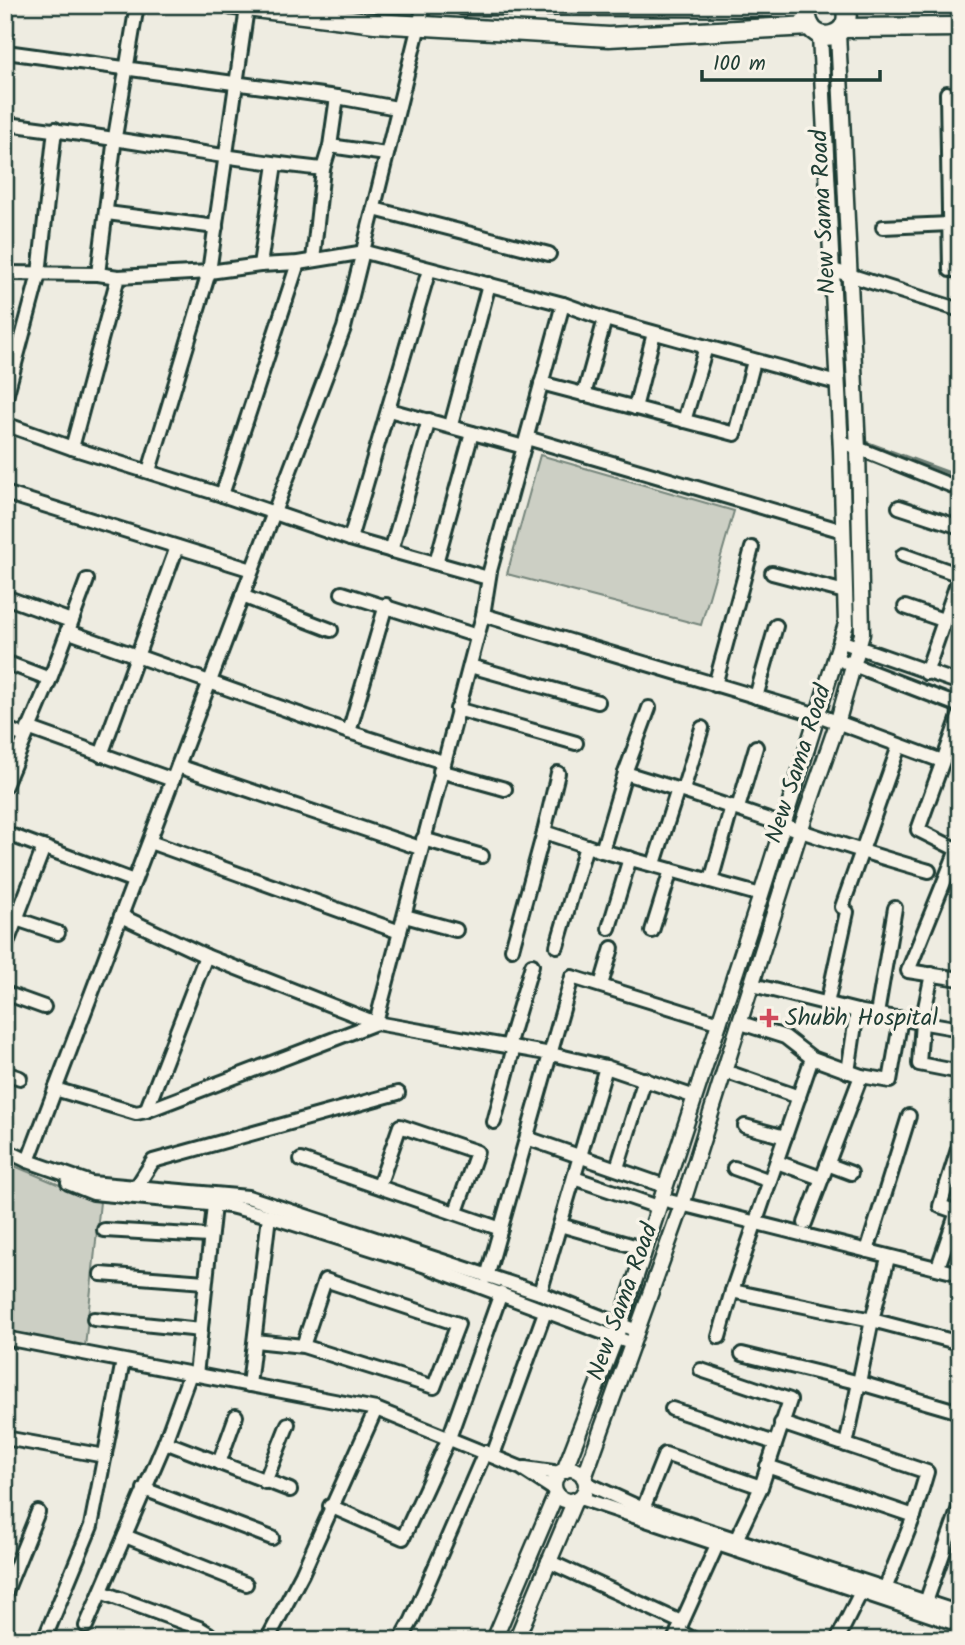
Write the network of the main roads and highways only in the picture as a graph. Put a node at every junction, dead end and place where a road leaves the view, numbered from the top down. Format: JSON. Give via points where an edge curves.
{"nodes":[{"id":1,"x":463,"y":5,"type":"edge"},
{"id":2,"x":844,"y":5,"type":"edge"},
{"id":3,"x":239,"y":6,"type":"edge"},
{"id":4,"x":810,"y":6,"type":"edge"},
{"id":5,"x":960,"y":27,"type":"edge"},
{"id":6,"x":841,"y":30,"type":"junction"},
{"id":7,"x":815,"y":31,"type":"junction"},
{"id":8,"x":562,"y":1472,"type":"junction"},
{"id":9,"x":585,"y":1480,"type":"junction"},
{"id":10,"x":556,"y":1492,"type":"junction"},
{"id":11,"x":577,"y":1499,"type":"junction"},
{"id":12,"x":494,"y":1640,"type":"edge"},
{"id":13,"x":516,"y":1640,"type":"edge"}],
"edges":[{"from":1,"to":4,"type":"highway"},
{"from":2,"to":6,"type":"highway","via":[[847,16]]},
{"from":3,"to":7,"type":"highway","via":[[375,23],[609,37]]},
{"from":4,"to":7,"type":"highway","via":[[807,13]]},
{"from":5,"to":6,"type":"highway"},
{"from":6,"to":7,"type":"highway","via":[[826,36]]},
{"from":6,"to":9,"type":"main road","name":"New Sama Road","via":[[858,449],[863,624],[859,648],[682,1205]]},
{"from":7,"to":8,"type":"main road","name":"New Sama Road","via":[[837,383],[846,624],[645,1249]]},
{"from":8,"to":9,"type":"main road","via":[[576,1470]]},
{"from":8,"to":10,"type":"main road","via":[[554,1482]]},
{"from":9,"to":11,"type":"main road","via":[[586,1488]]},
{"from":10,"to":11,"type":"main road","via":[[564,1500]]},
{"from":10,"to":12,"type":"main road"},
{"from":11,"to":13,"type":"main road"}]}
